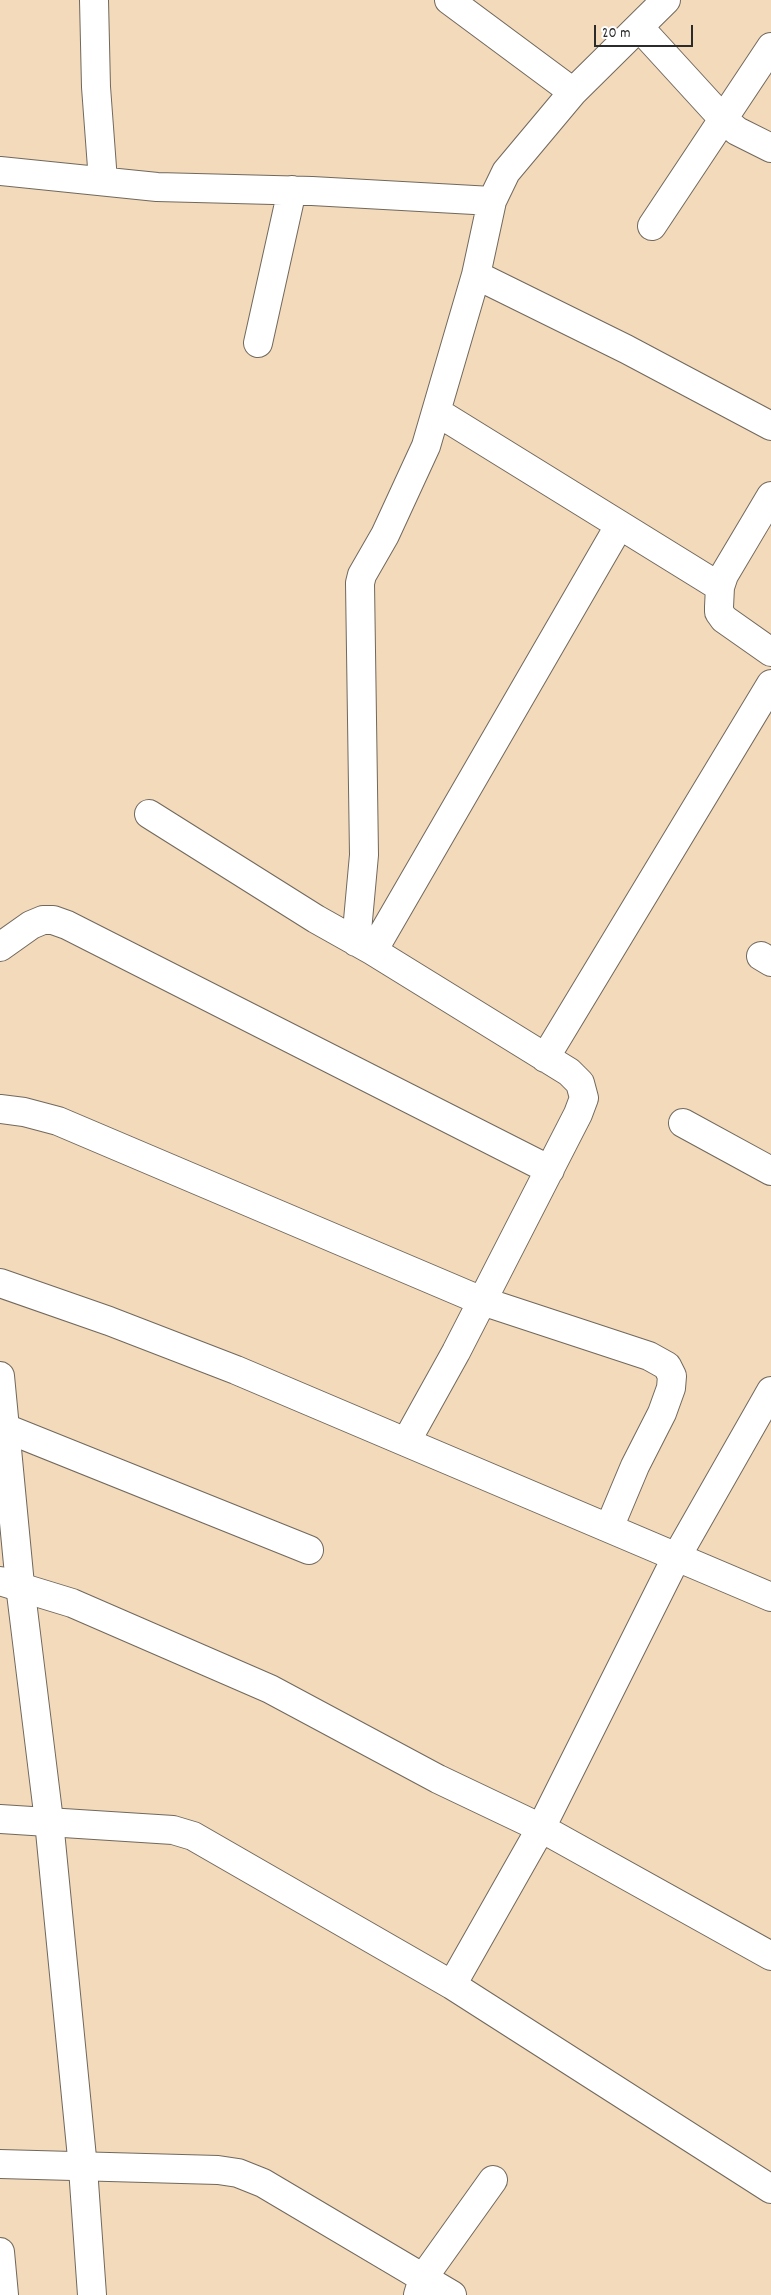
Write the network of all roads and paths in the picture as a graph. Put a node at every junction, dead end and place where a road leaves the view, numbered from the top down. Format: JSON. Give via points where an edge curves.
{"nodes":[{"id":1,"x":94,"y":0,"type":"edge"},
{"id":2,"x":449,"y":0,"type":"edge"},
{"id":3,"x":666,"y":0,"type":"edge"},
{"id":4,"x":639,"y":27,"type":"junction"},
{"id":5,"x":771,"y":46,"type":"edge"},
{"id":6,"x":574,"y":92,"type":"junction"},
{"id":7,"x":724,"y":120,"type":"junction"},
{"id":8,"x":771,"y":148,"type":"edge"},
{"id":9,"x":0,"y":171,"type":"edge"},
{"id":10,"x":103,"y":181,"type":"junction"},
{"id":11,"x":292,"y":190,"type":"junction"},
{"id":12,"x":492,"y":201,"type":"junction"},
{"id":13,"x":652,"y":226,"type":"dead end"},
{"id":14,"x":476,"y":275,"type":"junction"},
{"id":15,"x":258,"y":343,"type":"dead end"},
{"id":16,"x":437,"y":412,"type":"junction"},
{"id":17,"x":771,"y":426,"type":"edge"},
{"id":18,"x":771,"y":496,"type":"edge"},
{"id":19,"x":619,"y":526,"type":"junction"},
{"id":20,"x":720,"y":587,"type":"junction"},
{"id":21,"x":771,"y":652,"type":"edge"},
{"id":22,"x":771,"y":684,"type":"edge"},
{"id":23,"x":149,"y":814,"type":"dead end"},
{"id":24,"x":365,"y":946,"type":"junction"},
{"id":25,"x":0,"y":947,"type":"edge"},
{"id":26,"x":545,"y":1058,"type":"junction"},
{"id":27,"x":0,"y":1109,"type":"edge"},
{"id":28,"x":683,"y":1123,"type":"dead end"},
{"id":29,"x":550,"y":1170,"type":"junction"},
{"id":30,"x":771,"y":1171,"type":"edge"},
{"id":31,"x":0,"y":1283,"type":"edge"},
{"id":32,"x":482,"y":1301,"type":"junction"},
{"id":33,"x":0,"y":1376,"type":"edge"},
{"id":34,"x":771,"y":1391,"type":"edge"},
{"id":35,"x":5,"y":1428,"type":"junction"},
{"id":36,"x":406,"y":1442,"type":"junction"},
{"id":37,"x":609,"y":1528,"type":"junction"},
{"id":38,"x":309,"y":1550,"type":"dead end"},
{"id":39,"x":677,"y":1556,"type":"junction"},
{"id":40,"x":10,"y":1583,"type":"edge"},
{"id":41,"x":771,"y":1597,"type":"edge"},
{"id":42,"x":0,"y":1819,"type":"edge"},
{"id":43,"x":49,"y":1821,"type":"junction"},
{"id":44,"x":541,"y":1828,"type":"junction"},
{"id":45,"x":771,"y":1956,"type":"edge"},
{"id":46,"x":452,"y":1985,"type":"junction"},
{"id":47,"x":0,"y":2164,"type":"edge"},
{"id":48,"x":83,"y":2168,"type":"junction"},
{"id":49,"x":493,"y":2180,"type":"dead end"},
{"id":50,"x":771,"y":2188,"type":"edge"},
{"id":51,"x":0,"y":2252,"type":"edge"},
{"id":52,"x":420,"y":2286,"type":"edge"},
{"id":53,"x":4,"y":2295,"type":"edge"},
{"id":54,"x":92,"y":2295,"type":"edge"},
{"id":55,"x":452,"y":2295,"type":"edge"}],
"edges":[{"from":1,"to":10,"type":"street"},
{"from":2,"to":6,"type":"street"},
{"from":3,"to":4,"type":"street"},
{"from":4,"to":6,"type":"street"},
{"from":4,"to":7,"type":"street"},
{"from":5,"to":7,"type":"street"},
{"from":6,"to":12,"type":"street","via":[[506,172]]},
{"from":7,"to":8,"type":"street","via":[[737,131]]},
{"from":7,"to":13,"type":"street"},
{"from":9,"to":10,"type":"street"},
{"from":10,"to":11,"type":"street","via":[[157,187]]},
{"from":11,"to":12,"type":"street"},
{"from":11,"to":15,"type":"street"},
{"from":12,"to":14,"type":"street"},
{"from":14,"to":16,"type":"street"},
{"from":14,"to":17,"type":"street"},
{"from":16,"to":19,"type":"street"},
{"from":16,"to":24,"type":"street","via":[[426,446],[360,584]]},
{"from":18,"to":20,"type":"street"},
{"from":19,"to":20,"type":"street"},
{"from":19,"to":24,"type":"street"},
{"from":20,"to":21,"type":"street","via":[[719,612],[724,619]]},
{"from":22,"to":26,"type":"street"},
{"from":23,"to":24,"type":"street"},
{"from":24,"to":26,"type":"street"},
{"from":25,"to":29,"type":"street","via":[[43,920],[68,925]]},
{"from":26,"to":29,"type":"street","via":[[569,1072],[580,1083],[584,1098]]},
{"from":27,"to":32,"type":"street","via":[[58,1121]]},
{"from":28,"to":30,"type":"street"},
{"from":29,"to":32,"type":"street"},
{"from":31,"to":36,"type":"street","via":[[236,1370]]},
{"from":32,"to":36,"type":"street"},
{"from":32,"to":37,"type":"street","via":[[649,1356],[670,1371],[671,1388],[662,1413]]},
{"from":33,"to":35,"type":"street"},
{"from":34,"to":39,"type":"street"},
{"from":35,"to":38,"type":"street"},
{"from":35,"to":40,"type":"street"},
{"from":36,"to":37,"type":"street"},
{"from":37,"to":39,"type":"street"},
{"from":39,"to":41,"type":"street"},
{"from":39,"to":44,"type":"street"},
{"from":40,"to":43,"type":"street"},
{"from":40,"to":44,"type":"street","via":[[72,1603],[270,1689],[438,1780]]},
{"from":42,"to":43,"type":"street"},
{"from":43,"to":46,"type":"street","via":[[174,1830],[193,1836]]},
{"from":43,"to":48,"type":"street"},
{"from":44,"to":45,"type":"street"},
{"from":44,"to":46,"type":"street"},
{"from":46,"to":50,"type":"street"},
{"from":47,"to":48,"type":"street"},
{"from":48,"to":52,"type":"street","via":[[238,2173],[263,2183]]},
{"from":48,"to":54,"type":"street"},
{"from":49,"to":52,"type":"street"},
{"from":51,"to":53,"type":"street"},
{"from":52,"to":55,"type":"street"}]}
